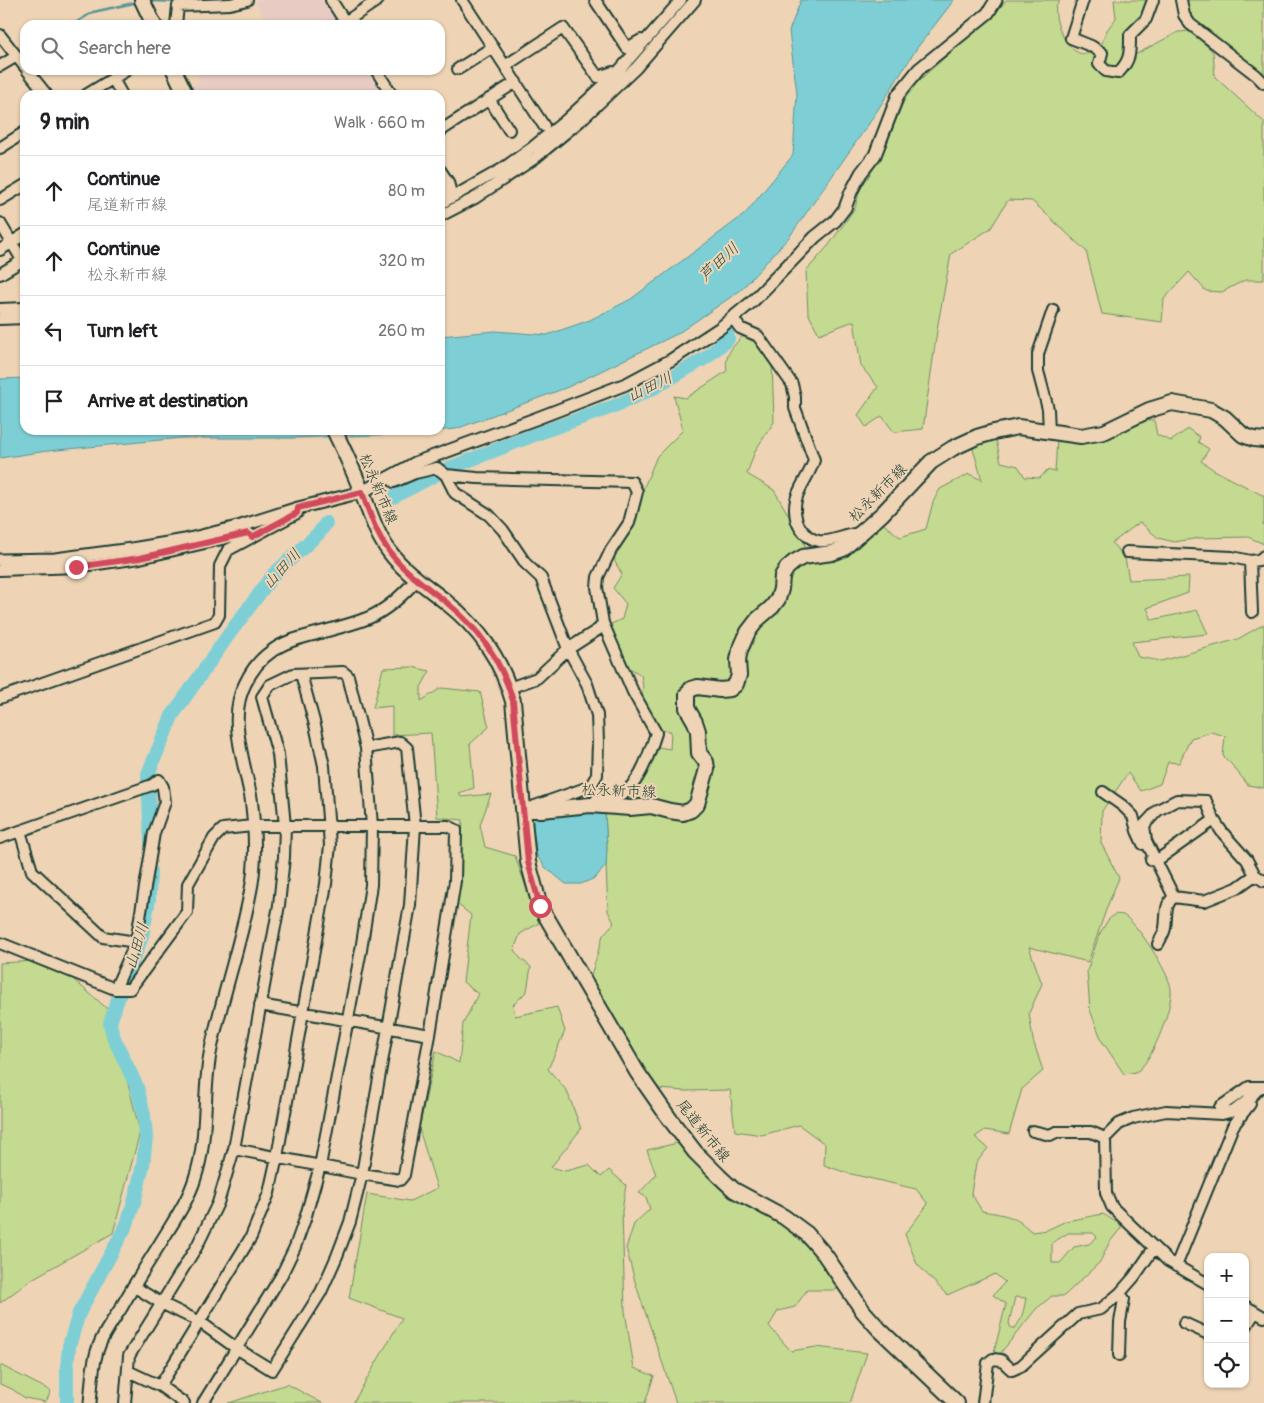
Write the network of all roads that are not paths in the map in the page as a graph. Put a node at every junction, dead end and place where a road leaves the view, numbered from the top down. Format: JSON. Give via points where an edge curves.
{"nodes":[{"id":1,"x":142,"y":0,"type":"edge"},
{"id":2,"x":247,"y":0,"type":"edge"},
{"id":3,"x":331,"y":0,"type":"edge"},
{"id":4,"x":378,"y":0,"type":"edge"},
{"id":5,"x":462,"y":0,"type":"edge"},
{"id":6,"x":594,"y":0,"type":"edge"},
{"id":7,"x":681,"y":0,"type":"edge"},
{"id":8,"x":695,"y":0,"type":"edge"},
{"id":9,"x":996,"y":0,"type":"edge"},
{"id":10,"x":1084,"y":0,"type":"edge"},
{"id":11,"x":1153,"y":0,"type":"edge"},
{"id":12,"x":1181,"y":0,"type":"edge"},
{"id":13,"x":152,"y":20,"type":"edge"},
{"id":14,"x":177,"y":20,"type":"edge"},
{"id":15,"x":344,"y":20,"type":"edge"},
{"id":16,"x":350,"y":20,"type":"edge"},
{"id":17,"x":0,"y":35,"type":"edge"},
{"id":18,"x":648,"y":36,"type":"junction"},
{"id":19,"x":493,"y":47,"type":"junction"},
{"id":20,"x":17,"y":56,"type":"junction"},
{"id":21,"x":20,"y":60,"type":"edge"},
{"id":22,"x":0,"y":66,"type":"edge"},
{"id":23,"x":505,"y":66,"type":"junction"},
{"id":24,"x":458,"y":69,"type":"dead end"},
{"id":25,"x":616,"y":74,"type":"junction"},
{"id":26,"x":31,"y":75,"type":"edge"},
{"id":27,"x":119,"y":75,"type":"edge"},
{"id":28,"x":176,"y":75,"type":"edge"},
{"id":29,"x":379,"y":75,"type":"edge"},
{"id":30,"x":113,"y":79,"type":"junction"},
{"id":31,"x":516,"y":82,"type":"junction"},
{"id":32,"x":1264,"y":83,"type":"edge"},
{"id":33,"x":43,"y":90,"type":"edge"},
{"id":34,"x":94,"y":90,"type":"edge"},
{"id":35,"x":119,"y":90,"type":"edge"},
{"id":36,"x":184,"y":90,"type":"edge"},
{"id":37,"x":389,"y":90,"type":"edge"},
{"id":38,"x":490,"y":99,"type":"junction"},
{"id":39,"x":544,"y":126,"type":"dead end"},
{"id":40,"x":445,"y":128,"type":"edge"},
{"id":41,"x":509,"y":130,"type":"dead end"},
{"id":42,"x":20,"y":135,"type":"edge"},
{"id":43,"x":0,"y":148,"type":"edge"},
{"id":44,"x":445,"y":178,"type":"edge"},
{"id":45,"x":20,"y":188,"type":"edge"},
{"id":46,"x":445,"y":197,"type":"edge"},
{"id":47,"x":0,"y":200,"type":"edge"},
{"id":48,"x":445,"y":201,"type":"edge"},
{"id":49,"x":445,"y":213,"type":"edge"},
{"id":50,"x":0,"y":223,"type":"edge"},
{"id":51,"x":20,"y":237,"type":"edge"},
{"id":52,"x":12,"y":242,"type":"junction"},
{"id":53,"x":0,"y":250,"type":"edge"},
{"id":54,"x":20,"y":255,"type":"edge"},
{"id":55,"x":20,"y":263,"type":"edge"},
{"id":56,"x":0,"y":274,"type":"edge"},
{"id":57,"x":20,"y":308,"type":"edge"},
{"id":58,"x":0,"y":309,"type":"edge"},
{"id":59,"x":1053,"y":310,"type":"dead end"},
{"id":60,"x":732,"y":317,"type":"junction"},
{"id":61,"x":20,"y":318,"type":"edge"},
{"id":62,"x":0,"y":319,"type":"edge"},
{"id":63,"x":1049,"y":432,"type":"junction"},
{"id":64,"x":336,"y":435,"type":"edge"},
{"id":65,"x":1264,"y":440,"type":"edge"},
{"id":66,"x":446,"y":475,"type":"junction"},
{"id":67,"x":389,"y":477,"type":"junction"},
{"id":68,"x":360,"y":486,"type":"junction"},
{"id":69,"x":298,"y":508,"type":"junction"},
{"id":70,"x":862,"y":533,"type":"junction"},
{"id":71,"x":252,"y":537,"type":"junction"},
{"id":72,"x":1128,"y":552,"type":"dead end"},
{"id":73,"x":1264,"y":556,"type":"edge"},
{"id":74,"x":0,"y":560,"type":"edge"},
{"id":75,"x":1250,"y":560,"type":"junction"},
{"id":76,"x":0,"y":570,"type":"edge"},
{"id":77,"x":417,"y":579,"type":"junction"},
{"id":78,"x":1252,"y":612,"type":"dead end"},
{"id":79,"x":602,"y":623,"type":"junction"},
{"id":80,"x":568,"y":649,"type":"junction"},
{"id":81,"x":301,"y":674,"type":"junction"},
{"id":82,"x":509,"y":688,"type":"junction"},
{"id":83,"x":0,"y":698,"type":"edge"},
{"id":84,"x":366,"y":748,"type":"junction"},
{"id":85,"x":1103,"y":792,"type":"dead end"},
{"id":86,"x":590,"y":804,"type":"junction"},
{"id":87,"x":524,"y":810,"type":"junction"},
{"id":88,"x":1214,"y":820,"type":"junction"},
{"id":89,"x":253,"y":826,"type":"junction"},
{"id":90,"x":285,"y":826,"type":"junction"},
{"id":91,"x":328,"y":826,"type":"junction"},
{"id":92,"x":372,"y":826,"type":"junction"},
{"id":93,"x":415,"y":826,"type":"junction"},
{"id":94,"x":20,"y":831,"type":"junction"},
{"id":95,"x":0,"y":838,"type":"edge"},
{"id":96,"x":1156,"y":861,"type":"junction"},
{"id":97,"x":1260,"y":878,"type":"edge"},
{"id":98,"x":1174,"y":896,"type":"junction"},
{"id":99,"x":136,"y":942,"type":"junction"},
{"id":100,"x":0,"y":943,"type":"edge"},
{"id":101,"x":1158,"y":944,"type":"dead end"},
{"id":102,"x":115,"y":990,"type":"junction"},
{"id":103,"x":260,"y":1005,"type":"junction"},
{"id":104,"x":304,"y":1013,"type":"junction"},
{"id":105,"x":348,"y":1020,"type":"junction"},
{"id":106,"x":388,"y":1028,"type":"junction"},
{"id":107,"x":430,"y":1035,"type":"junction"},
{"id":108,"x":1263,"y":1087,"type":"edge"},
{"id":109,"x":1220,"y":1107,"type":"dead end"},
{"id":110,"x":1033,"y":1132,"type":"dead end"},
{"id":111,"x":1105,"y":1138,"type":"junction"},
{"id":112,"x":234,"y":1149,"type":"junction"},
{"id":113,"x":277,"y":1157,"type":"junction"},
{"id":114,"x":320,"y":1166,"type":"junction"},
{"id":115,"x":362,"y":1174,"type":"junction"},
{"id":116,"x":1154,"y":1248,"type":"junction"},
{"id":117,"x":1176,"y":1266,"type":"junction"},
{"id":118,"x":1204,"y":1282,"type":"edge"},
{"id":119,"x":133,"y":1286,"type":"junction"},
{"id":120,"x":1120,"y":1293,"type":"junction"},
{"id":121,"x":161,"y":1303,"type":"junction"},
{"id":122,"x":1259,"y":1315,"type":"edge"},
{"id":123,"x":200,"y":1322,"type":"junction"},
{"id":124,"x":1184,"y":1323,"type":"dead end"},
{"id":125,"x":1249,"y":1324,"type":"edge"},
{"id":126,"x":1204,"y":1332,"type":"edge"},
{"id":127,"x":236,"y":1348,"type":"junction"},
{"id":128,"x":1119,"y":1354,"type":"dead end"},
{"id":129,"x":128,"y":1371,"type":"junction"},
{"id":130,"x":160,"y":1386,"type":"junction"},
{"id":131,"x":90,"y":1403,"type":"edge"},
{"id":132,"x":125,"y":1403,"type":"edge"},
{"id":133,"x":184,"y":1403,"type":"edge"},
{"id":134,"x":203,"y":1403,"type":"edge"},
{"id":135,"x":957,"y":1403,"type":"edge"},
{"id":136,"x":982,"y":1403,"type":"edge"}],
"edges":[{"from":1,"to":13,"type":"main road"},
{"from":2,"to":14,"type":"street","via":[[230,4],[178,6]]},
{"from":3,"to":15,"type":"street"},
{"from":4,"to":16,"type":"street"},
{"from":5,"to":19,"type":"street"},
{"from":6,"to":18,"type":"street","via":[[627,48]]},
{"from":7,"to":18,"type":"street"},
{"from":8,"to":49,"type":"street","via":[[636,68],[573,127],[535,158]]},
{"from":9,"to":60,"type":"street","via":[[988,12],[919,69],[898,95],[875,155],[861,173],[835,222],[815,237]]},
{"from":10,"to":11,"type":"street","via":[[1071,38],[1102,53],[1099,64],[1106,71],[1118,73],[1126,65],[1130,35],[1146,19]]},
{"from":12,"to":32,"type":"street","via":[[1190,24]]},
{"from":17,"to":20,"type":"street"},
{"from":18,"to":25,"type":"street"},
{"from":19,"to":23,"type":"street"},
{"from":19,"to":24,"type":"street"},
{"from":20,"to":21,"type":"street"},
{"from":20,"to":22,"type":"street"},
{"from":23,"to":25,"type":"street","via":[[563,28],[598,77]]},
{"from":23,"to":31,"type":"street"},
{"from":25,"to":48,"type":"street","via":[[533,147]]},
{"from":26,"to":33,"type":"street"},
{"from":27,"to":30,"type":"street"},
{"from":28,"to":36,"type":"main road"},
{"from":29,"to":37,"type":"street"},
{"from":30,"to":34,"type":"street"},
{"from":30,"to":35,"type":"street"},
{"from":31,"to":38,"type":"street"},
{"from":31,"to":39,"type":"street"},
{"from":38,"to":40,"type":"street"},
{"from":38,"to":41,"type":"street"},
{"from":42,"to":43,"type":"street"},
{"from":44,"to":46,"type":"street","via":[[450,190]]},
{"from":45,"to":47,"type":"street"},
{"from":50,"to":52,"type":"street"},
{"from":51,"to":52,"type":"street"},
{"from":52,"to":53,"type":"street"},
{"from":52,"to":54,"type":"street"},
{"from":55,"to":56,"type":"street"},
{"from":57,"to":58,"type":"street"},
{"from":59,"to":63,"type":"street","via":[[1038,354]]},
{"from":60,"to":67,"type":"street","via":[[671,360],[626,384],[415,463]]},
{"from":60,"to":70,"type":"street","via":[[740,328],[758,336],[792,384],[795,408],[814,460],[796,499],[796,521],[815,541]]},
{"from":61,"to":62,"type":"street"},
{"from":63,"to":65,"type":"main road","name":"松永新市線","via":[[1081,436],[1104,432],[1149,410],[1172,403],[1211,410],[1243,435]]},
{"from":63,"to":70,"type":"main road","name":"松永新市線","via":[[1018,428],[976,437],[953,448],[931,462]]},
{"from":64,"to":68,"type":"main road","name":"松永新市線"},
{"from":66,"to":67,"type":"street","via":[[437,468],[394,482]]},
{"from":66,"to":79,"type":"street","via":[[632,482],[637,492],[629,523],[598,577]]},
{"from":66,"to":80,"type":"street","via":[[455,493],[489,516],[541,578]]},
{"from":67,"to":68,"type":"street"},
{"from":68,"to":69,"type":"street"},
{"from":68,"to":77,"type":"main road","name":"松永新市線","via":[[370,516],[388,551]]},
{"from":69,"to":71,"type":"street","via":[[297,513]]},
{"from":69,"to":74,"type":"street","via":[[185,540],[55,559]]},
{"from":70,"to":86,"type":"main road","name":"松永新市線","via":[[843,549],[803,557],[787,568],[782,576],[778,599],[748,632],[740,650],[736,684],[730,689],[691,689],[687,694],[687,708],[698,731],[699,753],[707,769],[697,804],[691,810],[682,813],[651,806],[630,808]]},
{"from":71,"to":76,"type":"street","via":[[248,533],[140,558],[76,567]]},
{"from":71,"to":83,"type":"street","via":[[228,550],[220,566],[219,615],[215,622]]},
{"from":72,"to":75,"type":"street"},
{"from":73,"to":75,"type":"street"},
{"from":75,"to":78,"type":"street"},
{"from":77,"to":82,"type":"main road","name":"松永新市線","via":[[475,629],[499,663]]},
{"from":77,"to":89,"type":"street","via":[[405,593],[368,618],[272,650],[250,675],[243,688],[237,716]]},
{"from":79,"to":80,"type":"street","via":[[599,629]]},
{"from":79,"to":86,"type":"street","via":[[633,692],[656,733],[649,756],[630,789],[612,799],[596,800]]},
{"from":80,"to":82,"type":"street","via":[[537,678]]},
{"from":80,"to":87,"type":"street","via":[[587,684],[597,715],[597,775],[591,785]]},
{"from":81,"to":84,"type":"street","via":[[343,672],[348,676]]},
{"from":81,"to":90,"type":"street","via":[[293,674],[270,685],[262,697],[278,754]]},
{"from":81,"to":91,"type":"street","via":[[324,766]]},
{"from":82,"to":87,"type":"main road","name":"松永新市線"},
{"from":84,"to":92,"type":"street"},
{"from":84,"to":93,"type":"street","via":[[400,742],[407,748]]},
{"from":85,"to":96,"type":"street","via":[[1124,806],[1132,816],[1151,861]]},
{"from":86,"to":87,"type":"main road","name":"松永新市線"},
{"from":87,"to":135,"type":"main road","name":"尾道新市線","via":[[528,862],[540,906],[637,1072],[669,1118],[695,1152],[729,1185],[807,1234],[863,1311]]},
{"from":88,"to":96,"type":"street"},
{"from":88,"to":96,"type":"street","via":[[1206,801],[1177,800],[1158,810],[1144,825],[1146,841]]},
{"from":88,"to":97,"type":"street"},
{"from":89,"to":90,"type":"street"},
{"from":89,"to":102,"type":"street","via":[[223,829],[214,838],[188,884],[187,912],[130,989]]},
{"from":89,"to":119,"type":"street","via":[[251,893],[210,1051],[202,1152],[182,1208]]},
{"from":90,"to":91,"type":"street"},
{"from":90,"to":103,"type":"street","via":[[279,906]]},
{"from":91,"to":92,"type":"street"},
{"from":91,"to":104,"type":"street","via":[[330,845],[326,884]]},
{"from":92,"to":93,"type":"street"},
{"from":92,"to":105,"type":"street","via":[[371,886]]},
{"from":93,"to":106,"type":"street","via":[[410,905]]},
{"from":93,"to":107,"type":"street","via":[[448,826],[456,830],[455,881]]},
{"from":94,"to":95,"type":"street"},
{"from":94,"to":99,"type":"street","via":[[32,871],[103,937]]},
{"from":94,"to":99,"type":"street","via":[[159,780],[164,788],[165,802],[154,833]]},
{"from":96,"to":98,"type":"street"},
{"from":97,"to":98,"type":"street","via":[[1204,901]]},
{"from":98,"to":101,"type":"street","via":[[1169,900],[1165,929]]},
{"from":99,"to":102,"type":"street"},
{"from":100,"to":102,"type":"street"},
{"from":103,"to":104,"type":"street"},
{"from":103,"to":112,"type":"street"},
{"from":104,"to":105,"type":"street"},
{"from":104,"to":113,"type":"street"},
{"from":105,"to":106,"type":"street"},
{"from":105,"to":114,"type":"street"},
{"from":106,"to":107,"type":"street"},
{"from":106,"to":115,"type":"street"},
{"from":107,"to":115,"type":"street","via":[[404,1175],[400,1180]]},
{"from":108,"to":109,"type":"street","via":[[1249,1087]]},
{"from":108,"to":111,"type":"street","via":[[1234,1111],[1222,1114],[1166,1111],[1119,1124]]},
{"from":108,"to":117,"type":"street","via":[[1232,1126]]},
{"from":110,"to":111,"type":"street","via":[[1050,1135],[1056,1132],[1091,1132]]},
{"from":111,"to":116,"type":"street","via":[[1106,1194],[1112,1207]]},
{"from":112,"to":113,"type":"street"},
{"from":112,"to":121,"type":"street","via":[[218,1203],[197,1246]]},
{"from":113,"to":114,"type":"street"},
{"from":113,"to":123,"type":"street","via":[[269,1193],[251,1238]]},
{"from":114,"to":115,"type":"street"},
{"from":114,"to":127,"type":"street","via":[[295,1247],[281,1276]]},
{"from":115,"to":127,"type":"street","via":[[350,1222],[337,1256],[320,1292],[272,1370]]},
{"from":116,"to":117,"type":"street"},
{"from":116,"to":120,"type":"street"},
{"from":117,"to":118,"type":"street"},
{"from":119,"to":121,"type":"street"},
{"from":119,"to":131,"type":"street","via":[[100,1343],[92,1372]]},
{"from":120,"to":128,"type":"street","via":[[1124,1299]]},
{"from":120,"to":136,"type":"street","via":[[1101,1309],[1078,1314],[1021,1366],[1012,1370],[1001,1360],[993,1358],[988,1363]]},
{"from":121,"to":123,"type":"street"},
{"from":121,"to":129,"type":"street","via":[[129,1356]]},
{"from":122,"to":125,"type":"street"},
{"from":123,"to":127,"type":"street"},
{"from":123,"to":130,"type":"street"},
{"from":124,"to":126,"type":"street"},
{"from":127,"to":134,"type":"street"},
{"from":129,"to":130,"type":"street"},
{"from":129,"to":132,"type":"street"},
{"from":130,"to":133,"type":"street"}]}
